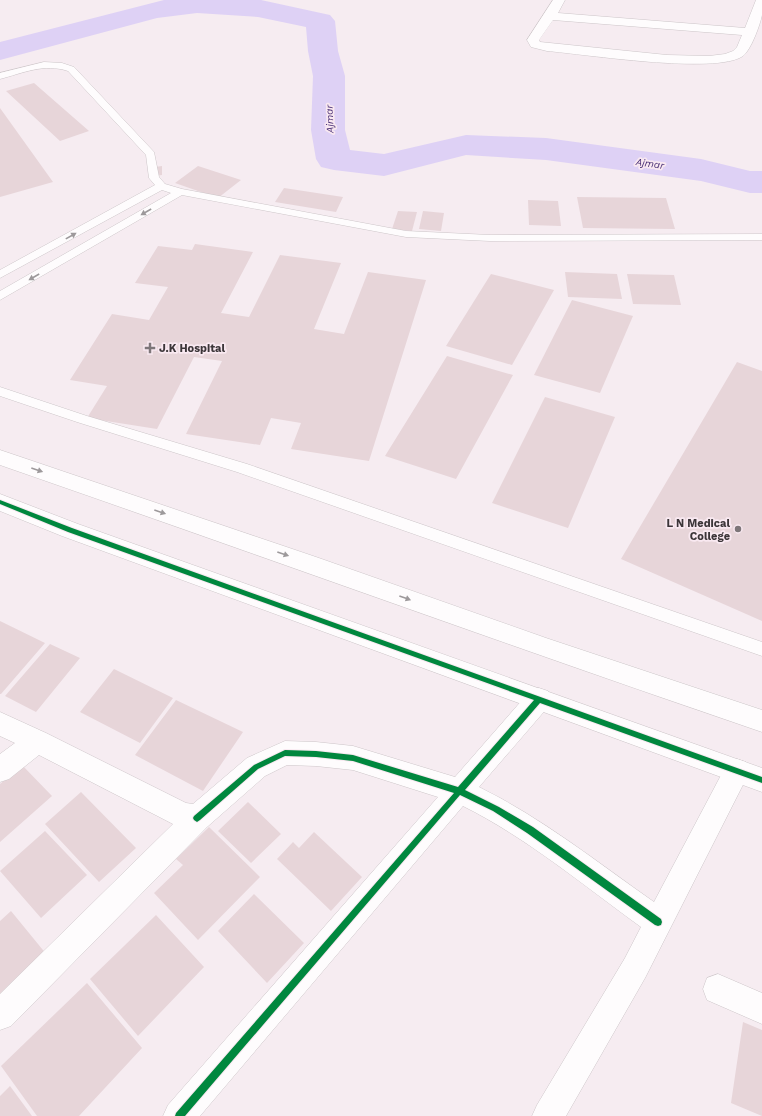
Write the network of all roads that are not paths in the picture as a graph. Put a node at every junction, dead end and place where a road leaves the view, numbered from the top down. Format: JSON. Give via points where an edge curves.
{"nodes":[{"id":1,"x":559,"y":0,"type":"edge"},
{"id":2,"x":762,"y":0,"type":"edge"},
{"id":3,"x":550,"y":16,"type":"junction"},
{"id":4,"x":749,"y":32,"type":"junction"},
{"id":5,"x":0,"y":76,"type":"edge"},
{"id":6,"x":161,"y":186,"type":"junction"},
{"id":7,"x":180,"y":192,"type":"junction"},
{"id":8,"x":762,"y":237,"type":"edge"},
{"id":9,"x":0,"y":275,"type":"edge"},
{"id":10,"x":0,"y":296,"type":"edge"},
{"id":11,"x":0,"y":390,"type":"edge"},
{"id":12,"x":0,"y":457,"type":"edge"},
{"id":13,"x":0,"y":502,"type":"edge"},
{"id":14,"x":762,"y":649,"type":"edge"},
{"id":15,"x":539,"y":699,"type":"junction"},
{"id":16,"x":762,"y":721,"type":"edge"},
{"id":17,"x":0,"y":723,"type":"edge"},
{"id":18,"x":37,"y":741,"type":"junction"},
{"id":19,"x":0,"y":770,"type":"edge"},
{"id":20,"x":749,"y":775,"type":"edge"},
{"id":21,"x":459,"y":791,"type":"junction"},
{"id":22,"x":197,"y":818,"type":"junction"},
{"id":23,"x":658,"y":922,"type":"junction"},
{"id":24,"x":718,"y":989,"type":"dead end"},
{"id":25,"x":762,"y":1009,"type":"edge"},
{"id":26,"x":0,"y":1015,"type":"edge"},
{"id":27,"x":179,"y":1116,"type":"edge"},
{"id":28,"x":548,"y":1116,"type":"edge"}],
"edges":[{"from":1,"to":3,"type":"street"},
{"from":2,"to":4,"type":"street"},
{"from":3,"to":4,"type":"street"},
{"from":3,"to":4,"type":"street","via":[[533,40],[535,44],[667,59],[709,60],[732,56],[743,49]]},
{"from":5,"to":6,"type":"lane","via":[[47,63],[70,69],[151,154],[154,178]]},
{"from":6,"to":7,"type":"lane"},
{"from":9,"to":6,"type":"lane","one_way":true},
{"from":7,"to":8,"type":"lane","via":[[406,234],[490,238]]},
{"from":7,"to":10,"type":"lane","one_way":true},
{"from":11,"to":14,"type":"lane","via":[[82,419],[242,468]]},
{"from":12,"to":16,"type":"street","one_way":true},
{"from":13,"to":15,"type":"street","via":[[70,530]]},
{"from":15,"to":20,"type":"street"},
{"from":15,"to":21,"type":"street"},
{"from":17,"to":18,"type":"street"},
{"from":18,"to":19,"type":"street"},
{"from":18,"to":22,"type":"street","via":[[183,815]]},
{"from":20,"to":23,"type":"street"},
{"from":21,"to":22,"type":"street","via":[[352,758],[285,753],[256,767]]},
{"from":21,"to":23,"type":"street","via":[[496,809],[530,830]]},
{"from":21,"to":27,"type":"street"},
{"from":22,"to":26,"type":"street"},
{"from":23,"to":28,"type":"street","via":[[635,968]]},
{"from":24,"to":25,"type":"street"}]}
